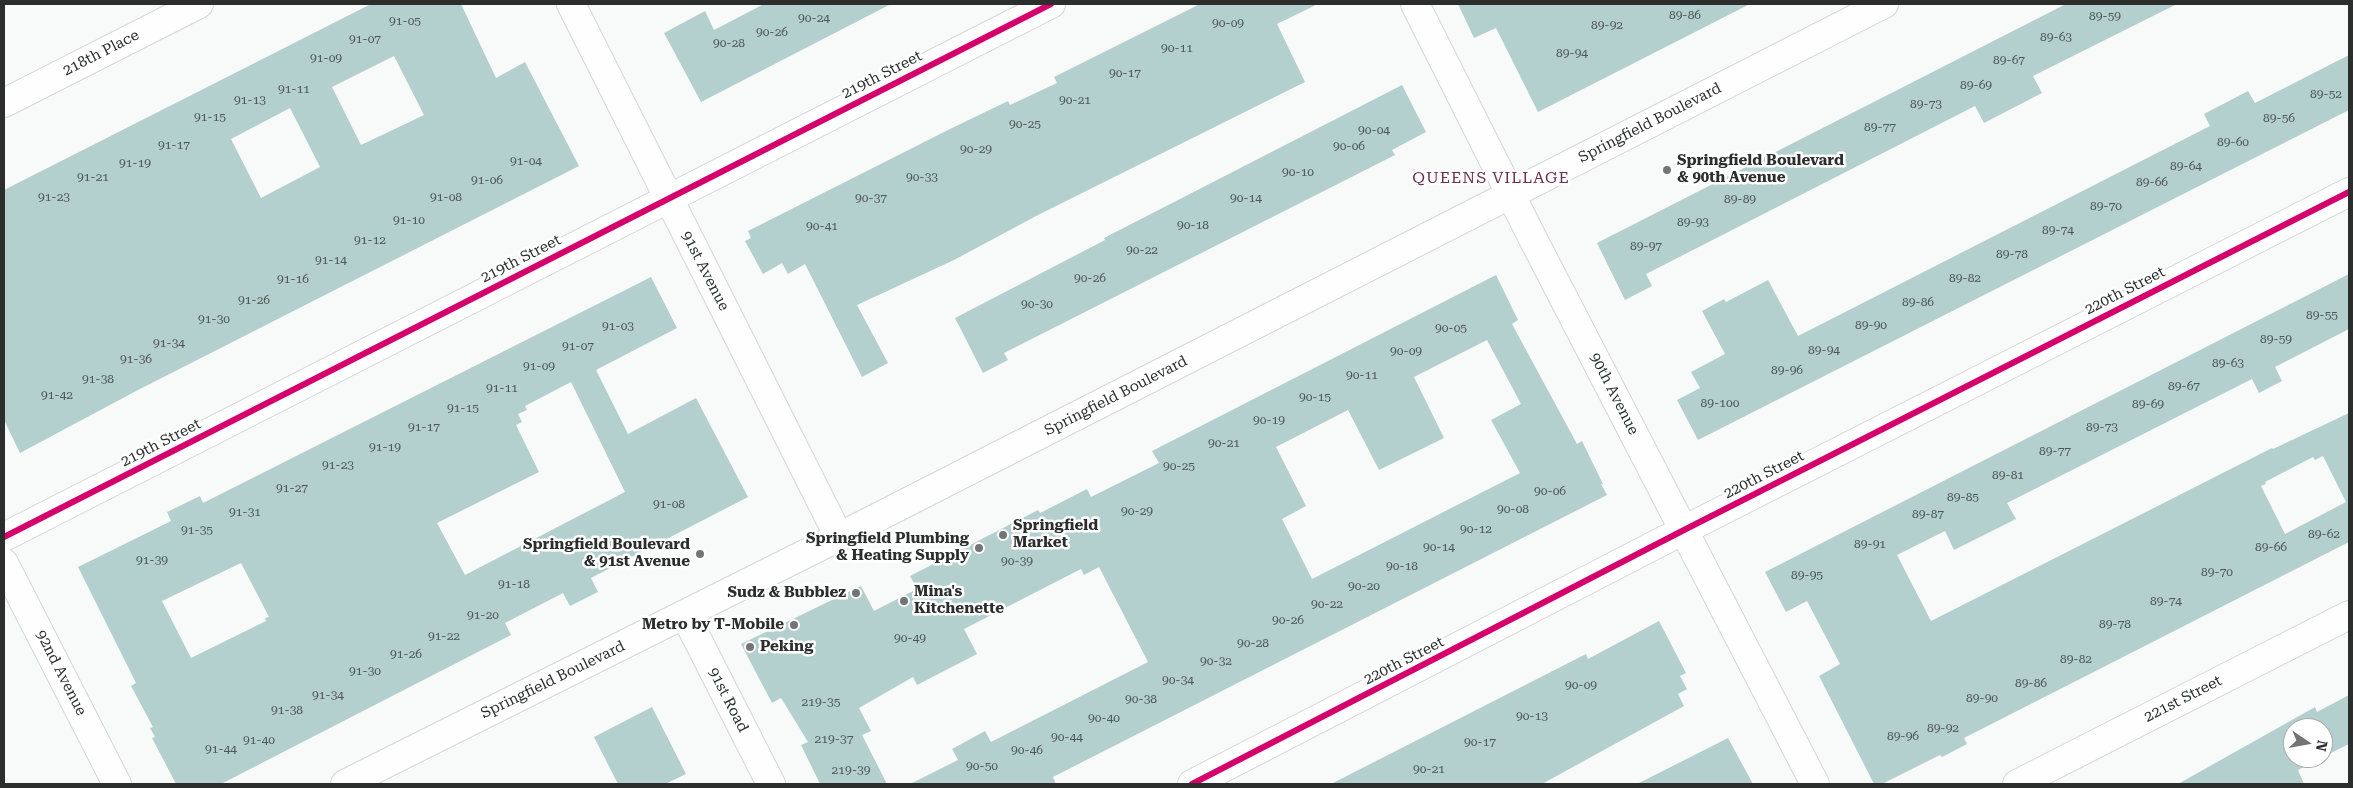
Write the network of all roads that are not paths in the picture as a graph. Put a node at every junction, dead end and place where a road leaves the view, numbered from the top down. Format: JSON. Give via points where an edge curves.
{"nodes":[{"id":1,"x":199,"y":4,"type":"edge"},
{"id":2,"x":571,"y":4,"type":"edge"},
{"id":3,"x":1051,"y":4,"type":"edge"},
{"id":4,"x":1416,"y":4,"type":"edge"},
{"id":5,"x":1884,"y":4,"type":"edge"},
{"id":6,"x":4,"y":103,"type":"edge"},
{"id":7,"x":2349,"y":192,"type":"edge"},
{"id":8,"x":1511,"y":194,"type":"junction"},
{"id":9,"x":668,"y":198,"type":"junction"},
{"id":10,"x":1684,"y":530,"type":"junction"},
{"id":11,"x":4,"y":537,"type":"edge"},
{"id":12,"x":839,"y":537,"type":"junction"},
{"id":13,"x":4,"y":563,"type":"edge"},
{"id":14,"x":685,"y":615,"type":"junction"},
{"id":15,"x":2349,"y":615,"type":"edge"},
{"id":16,"x":117,"y":784,"type":"edge"},
{"id":17,"x":345,"y":784,"type":"edge"},
{"id":18,"x":771,"y":784,"type":"edge"},
{"id":19,"x":1192,"y":784,"type":"edge"},
{"id":20,"x":1815,"y":784,"type":"edge"},
{"id":21,"x":2017,"y":784,"type":"edge"}],
"edges":[{"from":1,"to":6,"type":"street","name":"218th Place"},
{"from":2,"to":9,"type":"street","name":"91st Avenue"},
{"from":3,"to":9,"type":"street","name":"219th Street"},
{"from":4,"to":8,"type":"street","name":"90th Avenue"},
{"from":5,"to":8,"type":"street","name":"Springfield Boulevard"},
{"from":7,"to":10,"type":"street","name":"220th Street"},
{"from":8,"to":10,"type":"street","name":"90th Avenue"},
{"from":8,"to":12,"type":"street","name":"Springfield Boulevard"},
{"from":9,"to":11,"type":"street","name":"219th Street"},
{"from":9,"to":12,"type":"street","name":"91st Avenue"},
{"from":10,"to":19,"type":"street","name":"220th Street"},
{"from":10,"to":20,"type":"street","name":"90th Avenue"},
{"from":12,"to":14,"type":"street","name":"Springfield Boulevard"},
{"from":13,"to":16,"type":"street","name":"92nd Avenue"},
{"from":14,"to":17,"type":"street","name":"Springfield Boulevard"},
{"from":14,"to":18,"type":"street","name":"91st Road"},
{"from":15,"to":21,"type":"street","name":"221st Street"}]}
